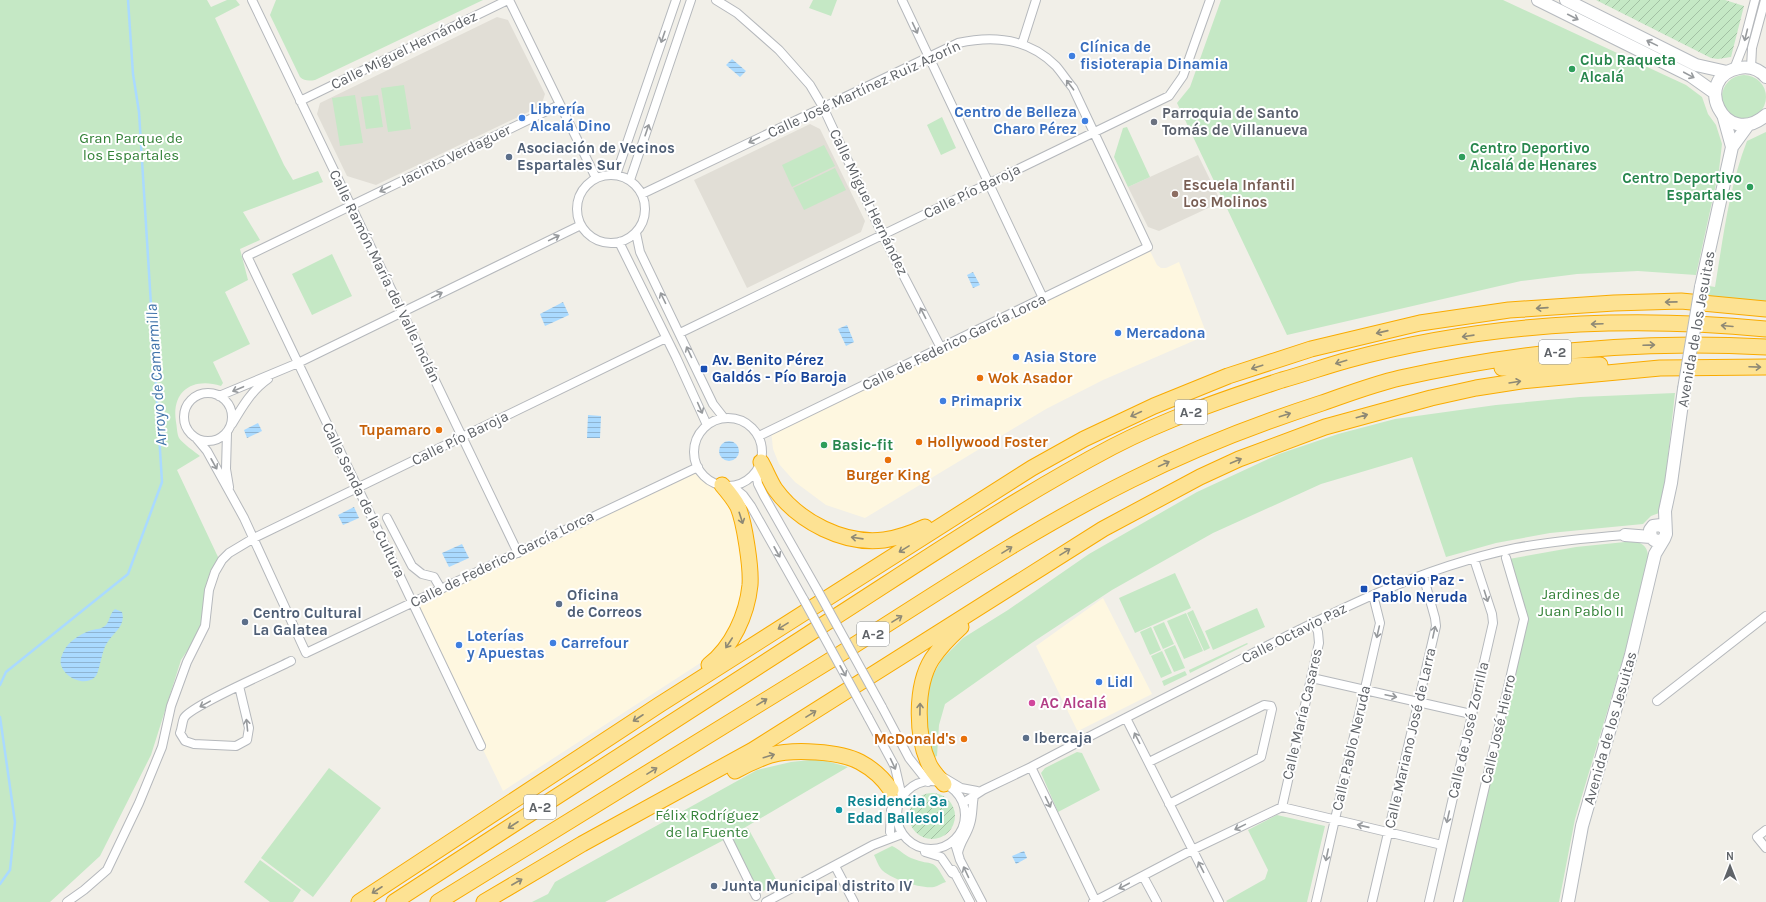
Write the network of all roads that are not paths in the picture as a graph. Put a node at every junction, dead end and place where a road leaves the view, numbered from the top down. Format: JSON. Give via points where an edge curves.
{"nodes":[{"id":1,"x":252,"y":0,"type":"edge"},
{"id":2,"x":509,"y":0,"type":"edge"},
{"id":3,"x":676,"y":0,"type":"edge"},
{"id":4,"x":691,"y":0,"type":"edge"},
{"id":5,"x":716,"y":0,"type":"edge"},
{"id":6,"x":902,"y":0,"type":"edge"},
{"id":7,"x":1036,"y":0,"type":"edge"},
{"id":8,"x":1210,"y":0,"type":"edge"},
{"id":9,"x":1538,"y":0,"type":"edge"},
{"id":10,"x":1566,"y":0,"type":"edge"},
{"id":11,"x":1755,"y":0,"type":"edge"},
{"id":12,"x":1765,"y":0,"type":"edge"},
{"id":13,"x":1022,"y":44,"type":"junction"},
{"id":14,"x":928,"y":57,"type":"junction"},
{"id":15,"x":1751,"y":68,"type":"junction"},
{"id":16,"x":1730,"y":70,"type":"junction"},
{"id":17,"x":1766,"y":78,"type":"edge"},
{"id":18,"x":1715,"y":93,"type":"junction"},
{"id":19,"x":300,"y":101,"type":"junction"},
{"id":20,"x":559,"y":105,"type":"junction"},
{"id":21,"x":823,"y":107,"type":"junction"},
{"id":22,"x":1766,"y":115,"type":"edge"},
{"id":23,"x":1724,"y":118,"type":"junction"},
{"id":24,"x":1748,"y":125,"type":"junction"},
{"id":25,"x":1094,"y":132,"type":"junction"},
{"id":26,"x":1732,"y":147,"type":"junction"},
{"id":27,"x":616,"y":175,"type":"junction"},
{"id":28,"x":596,"y":178,"type":"junction"},
{"id":29,"x":630,"y":180,"type":"junction"},
{"id":30,"x":989,"y":183,"type":"junction"},
{"id":31,"x":642,"y":194,"type":"junction"},
{"id":32,"x":351,"y":206,"type":"junction"},
{"id":33,"x":581,"y":225,"type":"junction"},
{"id":34,"x":636,"y":232,"type":"junction"},
{"id":35,"x":882,"y":234,"type":"junction"},
{"id":36,"x":619,"y":242,"type":"junction"},
{"id":37,"x":1148,"y":247,"type":"joint"},
{"id":38,"x":1042,"y":298,"type":"junction"},
{"id":39,"x":1766,"y":309,"type":"edge"},
{"id":40,"x":402,"y":312,"type":"junction"},
{"id":41,"x":1766,"y":329,"type":"edge"},
{"id":42,"x":680,"y":333,"type":"junction"},
{"id":43,"x":666,"y":338,"type":"junction"},
{"id":44,"x":1766,"y":347,"type":"edge"},
{"id":45,"x":941,"y":348,"type":"junction"},
{"id":46,"x":298,"y":363,"type":"junction"},
{"id":47,"x":1766,"y":367,"type":"edge"},
{"id":48,"x":1660,"y":368,"type":"junction"},
{"id":49,"x":282,"y":369,"type":"junction"},
{"id":50,"x":1349,"y":394,"type":"junction"},
{"id":51,"x":219,"y":396,"type":"junction"},
{"id":52,"x":724,"y":418,"type":"junction"},
{"id":53,"x":231,"y":424,"type":"junction"},
{"id":54,"x":707,"y":425,"type":"junction"},
{"id":55,"x":227,"y":433,"type":"junction"},
{"id":56,"x":759,"y":436,"type":"junction"},
{"id":57,"x":462,"y":437,"type":"junction"},
{"id":58,"x":197,"y":439,"type":"junction"},
{"id":59,"x":698,"y":467,"type":"junction"},
{"id":60,"x":758,"y":467,"type":"junction"},
{"id":61,"x":1032,"y":468,"type":"junction"},
{"id":62,"x":727,"y":485,"type":"junction"},
{"id":63,"x":358,"y":488,"type":"junction"},
{"id":64,"x":230,"y":492,"type":"junction"},
{"id":65,"x":387,"y":518,"type":"dead end"},
{"id":66,"x":1656,"y":533,"type":"junction"},
{"id":67,"x":1625,"y":535,"type":"joint"},
{"id":68,"x":254,"y":538,"type":"junction"},
{"id":69,"x":518,"y":553,"type":"junction"},
{"id":70,"x":1506,"y":558,"type":"dead end"},
{"id":71,"x":1474,"y":559,"type":"junction"},
{"id":72,"x":1032,"y":573,"type":"junction"},
{"id":73,"x":1423,"y":575,"type":"junction"},
{"id":74,"x":441,"y":589,"type":"junction"},
{"id":75,"x":1373,"y":595,"type":"junction"},
{"id":76,"x":412,"y":602,"type":"junction"},
{"id":77,"x":1766,"y":616,"type":"edge"},
{"id":78,"x":1314,"y":622,"type":"junction"},
{"id":79,"x":291,"y":661,"type":"dead end"},
{"id":80,"x":1312,"y":678,"type":"junction"},
{"id":81,"x":240,"y":686,"type":"junction"},
{"id":82,"x":1364,"y":690,"type":"junction"},
{"id":83,"x":1657,"y":701,"type":"dead end"},
{"id":84,"x":1418,"y":702,"type":"junction"},
{"id":85,"x":659,"y":705,"type":"junction"},
{"id":86,"x":687,"y":712,"type":"junction"},
{"id":87,"x":1471,"y":714,"type":"junction"},
{"id":88,"x":1126,"y":718,"type":"junction"},
{"id":89,"x":482,"y":746,"type":"dead end"},
{"id":90,"x":1149,"y":762,"type":"junction"},
{"id":91,"x":1031,"y":767,"type":"junction"},
{"id":92,"x":935,"y":780,"type":"junction"},
{"id":93,"x":619,"y":792,"type":"junction"},
{"id":94,"x":978,"y":792,"type":"junction"},
{"id":95,"x":958,"y":795,"type":"junction"},
{"id":96,"x":897,"y":798,"type":"junction"},
{"id":97,"x":963,"y":803,"type":"junction"},
{"id":98,"x":1169,"y":804,"type":"junction"},
{"id":99,"x":1282,"y":807,"type":"junction"},
{"id":100,"x":1334,"y":820,"type":"junction"},
{"id":101,"x":898,"y":823,"type":"junction"},
{"id":102,"x":1766,"y":830,"type":"edge"},
{"id":103,"x":1389,"y":832,"type":"junction"},
{"id":104,"x":725,"y":833,"type":"dead end"},
{"id":105,"x":902,"y":834,"type":"junction"},
{"id":106,"x":891,"y":835,"type":"junction"},
{"id":107,"x":954,"y":840,"type":"junction"},
{"id":108,"x":582,"y":844,"type":"junction"},
{"id":109,"x":1442,"y":846,"type":"junction"},
{"id":110,"x":1766,"y":848,"type":"edge"},
{"id":111,"x":938,"y":849,"type":"junction"},
{"id":112,"x":1192,"y":850,"type":"junction"},
{"id":113,"x":958,"y":853,"type":"junction"},
{"id":114,"x":835,"y":866,"type":"junction"},
{"id":115,"x":400,"y":875,"type":"junction"},
{"id":116,"x":956,"y":875,"type":"junction"},
{"id":117,"x":1143,"y":876,"type":"junction"},
{"id":118,"x":756,"y":896,"type":"dead end"},
{"id":119,"x":67,"y":902,"type":"edge"},
{"id":120,"x":359,"y":902,"type":"edge"},
{"id":121,"x":394,"y":902,"type":"edge"},
{"id":122,"x":438,"y":902,"type":"edge"},
{"id":123,"x":456,"y":902,"type":"edge"},
{"id":124,"x":484,"y":902,"type":"edge"},
{"id":125,"x":766,"y":902,"type":"edge"},
{"id":126,"x":854,"y":902,"type":"edge"},
{"id":127,"x":970,"y":902,"type":"edge"},
{"id":128,"x":982,"y":902,"type":"edge"},
{"id":129,"x":1095,"y":902,"type":"edge"},
{"id":130,"x":1157,"y":902,"type":"edge"},
{"id":131,"x":1219,"y":902,"type":"edge"},
{"id":132,"x":1316,"y":902,"type":"edge"},
{"id":133,"x":1372,"y":902,"type":"edge"},
{"id":134,"x":1429,"y":902,"type":"edge"},
{"id":135,"x":1458,"y":902,"type":"edge"},
{"id":136,"x":1568,"y":902,"type":"edge"}],
"edges":[{"from":1,"to":19,"type":"street","name":"Calle Ramón María del Valle Inclán"},
{"from":2,"to":19,"type":"street","name":"Calle Miguel Hernández"},
{"from":2,"to":20,"type":"street"},
{"from":3,"to":27,"type":"street","one_way":true},
{"from":29,"to":4,"type":"street","one_way":true},
{"from":5,"to":21,"type":"street","name":"Calle Miguel Hernández","via":[[737,13],[779,50],[810,85]]},
{"from":6,"to":14,"type":"street","one_way":true},
{"from":7,"to":13,"type":"street"},
{"from":8,"to":25,"type":"street","name":"Calle Pío Baroja","via":[[1183,76],[1169,96]]},
{"from":9,"to":18,"type":"street","one_way":true,"via":[[1691,76]]},
{"from":16,"to":10,"type":"street","one_way":true,"via":[[1696,65]]},
{"from":11,"to":16,"type":"street","one_way":true,"via":[[1743,46]]},
{"from":12,"to":15,"type":"street","via":[[1752,48]]},
{"from":13,"to":14,"type":"street","name":"Calle José Martínez Ruiz Azorín","via":[[996,38],[977,38],[958,42]]},
{"from":25,"to":13,"type":"street","name":"Calle José Martínez Ruiz Azorín","one_way":true,"via":[[1073,88],[1056,66],[1039,52]]},
{"from":14,"to":21,"type":"street","name":"Calle José Martínez Ruiz Azorín"},
{"from":14,"to":30,"type":"street"},
{"from":15,"to":16,"type":"street"},
{"from":15,"to":17,"type":"street"},
{"from":16,"to":18,"type":"street","via":[[1717,84]]},
{"from":18,"to":23,"type":"street","name":"Avenida de los Jesuitas","via":[[1715,102]]},
{"from":19,"to":32,"type":"street","name":"Calle Ramón María del Valle Inclán"},
{"from":20,"to":28,"type":"street"},
{"from":20,"to":32,"type":"street","name":"Jacinto Verdaguer","one_way":true},
{"from":21,"to":31,"type":"street","name":"Calle José Martínez Ruiz Azorín","one_way":true},
{"from":21,"to":35,"type":"street","name":"Calle Miguel Hernández"},
{"from":22,"to":24,"type":"street"},
{"from":23,"to":24,"type":"street","via":[[1735,124]]},
{"from":23,"to":26,"type":"street","name":"Avenida de los Jesuitas"},
{"from":24,"to":26,"type":"street","name":"Avenida de los Jesuitas"},
{"from":25,"to":30,"type":"street","name":"Calle Pío Baroja"},
{"from":25,"to":37,"type":"street","name":"Calle José Martínez Ruiz Azorín"},
{"from":26,"to":66,"type":"street","name":"Avenida de los Jesuitas","bridge":true,"via":[[1702,287],[1666,511]]},
{"from":27,"to":28,"type":"street"},
{"from":27,"to":29,"type":"street"},
{"from":28,"to":33,"type":"street","via":[[581,192],[577,203]]},
{"from":29,"to":31,"type":"street"},
{"from":30,"to":35,"type":"street","name":"Calle Pío Baroja"},
{"from":30,"to":38,"type":"street"},
{"from":31,"to":34,"type":"street","via":[[646,208],[645,216]]},
{"from":32,"to":40,"type":"street","name":"Calle Ramón María del Valle Inclán"},
{"from":32,"to":46,"type":"street","name":"Jacinto Verdaguer","via":[[247,256]]},
{"from":33,"to":36,"type":"street","via":[[592,236],[602,241]]},
{"from":40,"to":33,"type":"street","one_way":true},
{"from":34,"to":36,"type":"street"},
{"from":42,"to":34,"type":"street","one_way":true,"via":[[640,252]]},
{"from":35,"to":42,"type":"street","name":"Calle Pío Baroja"},
{"from":45,"to":35,"type":"street","name":"Calle Miguel Hernández","one_way":true},
{"from":36,"to":43,"type":"street"},
{"from":37,"to":38,"type":"street","name":"Calle de Federico García Lorca"},
{"from":38,"to":45,"type":"street","name":"Calle de Federico García Lorca"},
{"from":39,"to":61,"type":"highway","one_way":true,"via":[[1681,301],[1614,303],[1509,310],[1420,323],[1311,349],[1228,376],[1147,409],[1084,439]]},
{"from":40,"to":46,"type":"street"},
{"from":40,"to":57,"type":"street","name":"Calle Ramón María del Valle Inclán"},
{"from":41,"to":86,"type":"highway","number":"A-2","one_way":true,"via":[[1715,324],[1640,322],[1510,330],[1427,342],[1349,360],[1237,394],[1167,421],[1112,447],[1001,511]]},
{"from":52,"to":42,"type":"street","one_way":true,"via":[[710,398]]},
{"from":43,"to":54,"type":"street","one_way":true},
{"from":43,"to":57,"type":"street","name":"Calle Pío Baroja"},
{"from":50,"to":44,"type":"highway","number":"A-2","one_way":true,"via":[[1396,379],[1471,364],[1587,348],[1719,344]]},
{"from":45,"to":56,"type":"street","name":"Calle de Federico García Lorca"},
{"from":46,"to":49,"type":"street"},
{"from":46,"to":63,"type":"street","name":"Calle Senda de la Cultura"},
{"from":48,"to":47,"type":"highway","one_way":true},
{"from":48,"to":50,"type":"highway","via":[[1624,364],[1503,368]]},
{"from":72,"to":48,"type":"highway","one_way":true,"via":[[1103,529],[1200,477],[1239,459],[1325,427],[1476,388],[1521,381]]},
{"from":49,"to":51,"type":"street","one_way":true},
{"from":49,"to":53,"type":"street","via":[[260,384]]},
{"from":93,"to":50,"type":"highway","number":"A-2","one_way":true,"via":[[1039,530],[1122,484],[1194,450],[1270,420]]},
{"from":51,"to":53,"type":"street","via":[[232,411]]},
{"from":51,"to":58,"type":"street","via":[[212,393],[197,396],[186,406],[184,421],[190,434]]},
{"from":52,"to":54,"type":"street"},
{"from":52,"to":56,"type":"street","via":[[735,418],[744,422]]},
{"from":53,"to":55,"type":"street"},
{"from":54,"to":59,"type":"street","via":[[695,444],[694,456]]},
{"from":55,"to":58,"type":"street","via":[[213,441]]},
{"from":55,"to":64,"type":"street","via":[[226,469]]},
{"from":56,"to":60,"type":"street","via":[[763,450]]},
{"from":57,"to":63,"type":"street","name":"Calle Pío Baroja"},
{"from":57,"to":69,"type":"street","name":"Calle Ramón María del Valle Inclán"},
{"from":58,"to":64,"type":"street","one_way":true},
{"from":59,"to":62,"type":"street","via":[[706,477]]},
{"from":59,"to":69,"type":"street","name":"Calle de Federico García Lorca"},
{"from":61,"to":60,"type":"highway","one_way":true,"via":[[1013,474],[911,534],[884,540],[857,539],[833,533],[806,519],[789,505]]},
{"from":60,"to":62,"type":"street","via":[[747,480]]},
{"from":60,"to":92,"type":"street","bridge":true,"via":[[758,484],[764,496],[909,758]]},
{"from":61,"to":85,"type":"highway","one_way":true},
{"from":62,"to":85,"type":"highway","one_way":true,"via":[[744,527],[750,585],[746,605],[729,645],[715,660]]},
{"from":62,"to":96,"type":"street","one_way":true,"bridge":true,"via":[[743,495],[751,506],[895,766]]},
{"from":63,"to":68,"type":"street","name":"Calle Pío Baroja"},
{"from":63,"to":76,"type":"street","name":"Calle Senda de la Cultura"},
{"from":64,"to":68,"type":"street"},
{"from":65,"to":74,"type":"street","via":[[412,566],[422,574],[434,577]]},
{"from":66,"to":67,"type":"street","name":"Calle Octavio Paz"},
{"from":66,"to":136,"type":"street","name":"Avenida de los Jesuitas","via":[[1655,554],[1631,656],[1582,826]]},
{"from":67,"to":71,"type":"street","name":"Calle Octavio Paz","via":[[1571,539],[1515,548]]},
{"from":68,"to":76,"type":"street","name":"Calle de Federico García Lorca","via":[[306,653]]},
{"from":68,"to":119,"type":"street","name":"Calle Pío Baroja","via":[[229,553],[215,572],[209,590],[205,626],[187,662],[171,706],[162,747],[107,870]]},
{"from":69,"to":74,"type":"street","name":"Calle de Federico García Lorca"},
{"from":70,"to":135,"type":"street","name":"Calle José Hierro","via":[[1524,619]]},
{"from":71,"to":73,"type":"street","name":"Calle Octavio Paz"},
{"from":71,"to":87,"type":"street","name":"Calle de José Zorrilla","one_way":true,"via":[[1493,623]]},
{"from":92,"to":72,"type":"highway","one_way":true,"via":[[922,743],[920,722],[920,700],[931,660],[972,618]]},
{"from":108,"to":72,"type":"highway","one_way":true,"via":[[753,750]]},
{"from":73,"to":75,"type":"street","name":"Calle Octavio Paz"},
{"from":84,"to":73,"type":"street","name":"Calle Mariano José de Larra","one_way":true,"via":[[1436,626]]},
{"from":74,"to":76,"type":"street","name":"Calle de Federico García Lorca"},
{"from":75,"to":78,"type":"street","name":"Calle Octavio Paz"},
{"from":75,"to":82,"type":"street","name":"Calle Pablo Neruda","one_way":true,"via":[[1380,623]]},
{"from":76,"to":89,"type":"street","name":"Calle Senda de la Cultura"},
{"from":77,"to":83,"type":"street"},
{"from":78,"to":80,"type":"street","name":"Calle María Casares","via":[[1319,643]]},
{"from":78,"to":88,"type":"street","name":"Calle Octavio Paz"},
{"from":79,"to":81,"type":"street"},
{"from":80,"to":82,"type":"street"},
{"from":80,"to":99,"type":"street","name":"Calle María Casares"},
{"from":81,"to":81,"type":"street","one_way":true,"via":[[184,718],[180,733],[185,741],[194,744],[236,746],[247,740],[249,728]]},
{"from":82,"to":84,"type":"street","one_way":true},
{"from":82,"to":100,"type":"street","name":"Calle Pablo Neruda"},
{"from":84,"to":87,"type":"street"},
{"from":84,"to":103,"type":"street","name":"Calle Mariano José de Larra"},
{"from":85,"to":115,"type":"highway","one_way":true},
{"from":86,"to":115,"type":"highway"},
{"from":86,"to":121,"type":"highway","number":"A-2","one_way":true},
{"from":87,"to":109,"type":"street","name":"Calle de José Zorrilla","one_way":true},
{"from":90,"to":88,"type":"street","one_way":true},
{"from":88,"to":91,"type":"street","name":"Calle Octavio Paz"},
{"from":90,"to":98,"type":"street"},
{"from":90,"to":98,"type":"street","via":[[1264,705],[1271,706],[1261,757]]},
{"from":91,"to":94,"type":"street","name":"Calle Octavio Paz"},
{"from":91,"to":129,"type":"street","one_way":true},
{"from":92,"to":94,"type":"street"},
{"from":92,"to":95,"type":"street"},
{"from":92,"to":96,"type":"street","via":[[918,784]]},
{"from":93,"to":122,"type":"highway","number":"A-2"},
{"from":93,"to":123,"type":"highway","via":[[586,820]]},
{"from":94,"to":95,"type":"street","name":"Calle Octavio Paz"},
{"from":94,"to":97,"type":"street","name":"Calle Octavio Paz"},
{"from":94,"to":113,"type":"street","via":[[966,838]]},
{"from":95,"to":97,"type":"street"},
{"from":96,"to":101,"type":"street"},
{"from":96,"to":106,"type":"street","via":[[891,810]]},
{"from":108,"to":96,"type":"highway","one_way":true,"via":[[641,818],[753,762],[788,752],[813,751],[859,761],[876,772]]},
{"from":97,"to":107,"type":"street","via":[[964,822]]},
{"from":98,"to":112,"type":"street"},
{"from":99,"to":100,"type":"street"},
{"from":99,"to":112,"type":"street","one_way":true},
{"from":103,"to":100,"type":"street","one_way":true},
{"from":100,"to":132,"type":"street","name":"Calle Pablo Neruda","one_way":true},
{"from":101,"to":105,"type":"street"},
{"from":101,"to":106,"type":"street"},
{"from":102,"to":110,"type":"street","via":[[1757,837]]},
{"from":103,"to":109,"type":"street"},
{"from":103,"to":133,"type":"street","name":"Calle Mariano José de Larra"},
{"from":104,"to":118,"type":"street"},
{"from":105,"to":106,"type":"street"},
{"from":105,"to":111,"type":"street","via":[[920,848]]},
{"from":106,"to":114,"type":"street"},
{"from":106,"to":116,"type":"street","via":[[914,849],[940,857],[952,874]]},
{"from":107,"to":111,"type":"street"},
{"from":107,"to":113,"type":"street"},
{"from":124,"to":108,"type":"highway","one_way":true},
{"from":109,"to":134,"type":"street","name":"Calle de José Zorrilla"},
{"from":111,"to":116,"type":"street"},
{"from":112,"to":117,"type":"street"},
{"from":131,"to":112,"type":"street","one_way":true},
{"from":128,"to":113,"type":"street","one_way":true},
{"from":114,"to":125,"type":"street"},
{"from":114,"to":126,"type":"street"},
{"from":115,"to":120,"type":"highway","one_way":true},
{"from":116,"to":127,"type":"street"},
{"from":117,"to":129,"type":"street","one_way":true},
{"from":117,"to":130,"type":"street"}]}
